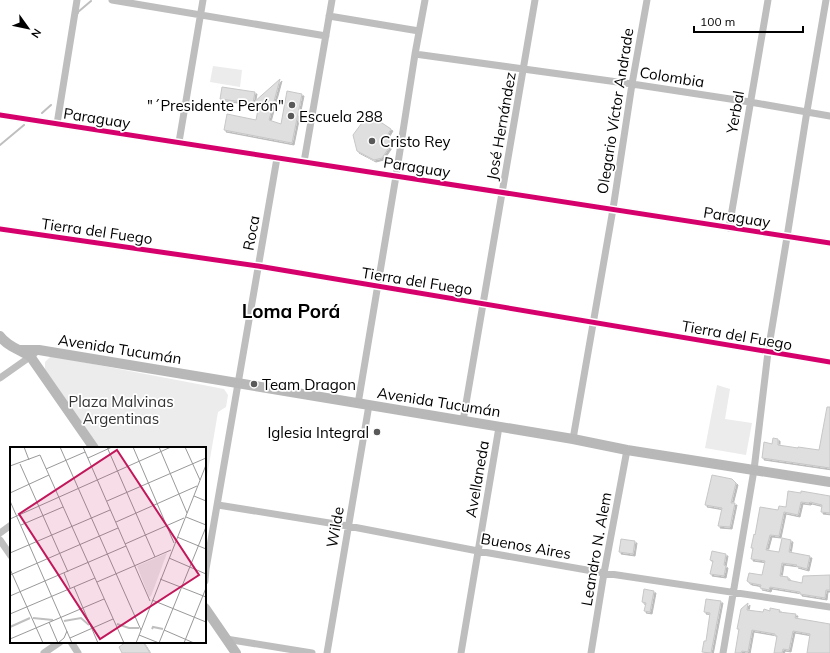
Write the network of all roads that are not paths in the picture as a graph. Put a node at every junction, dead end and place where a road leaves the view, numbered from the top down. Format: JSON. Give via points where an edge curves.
{"nodes":[{"id":1,"x":77,"y":0,"type":"edge"},
{"id":2,"x":112,"y":0,"type":"edge"},
{"id":3,"x":204,"y":0,"type":"edge"},
{"id":4,"x":332,"y":0,"type":"edge"},
{"id":5,"x":425,"y":0,"type":"edge"},
{"id":6,"x":535,"y":0,"type":"edge"},
{"id":7,"x":647,"y":0,"type":"edge"},
{"id":8,"x":768,"y":0,"type":"edge"},
{"id":9,"x":826,"y":0,"type":"edge"},
{"id":10,"x":201,"y":15,"type":"junction"},
{"id":11,"x":329,"y":16,"type":"junction"},
{"id":12,"x":419,"y":30,"type":"junction"},
{"id":13,"x":326,"y":36,"type":"junction"},
{"id":14,"x":415,"y":54,"type":"junction"},
{"id":15,"x":524,"y":69,"type":"junction"},
{"id":16,"x":632,"y":84,"type":"junction"},
{"id":17,"x":750,"y":102,"type":"junction"},
{"id":18,"x":807,"y":111,"type":"junction"},
{"id":19,"x":0,"y":115,"type":"edge"},
{"id":20,"x":830,"y":116,"type":"edge"},
{"id":21,"x":57,"y":124,"type":"junction"},
{"id":22,"x":178,"y":142,"type":"junction"},
{"id":23,"x":277,"y":158,"type":"junction"},
{"id":24,"x":304,"y":162,"type":"junction"},
{"id":25,"x":396,"y":176,"type":"junction"},
{"id":26,"x":502,"y":192,"type":"junction"},
{"id":27,"x":612,"y":209,"type":"junction"},
{"id":28,"x":729,"y":228,"type":"junction"},
{"id":29,"x":0,"y":229,"type":"edge"},
{"id":30,"x":787,"y":237,"type":"junction"},
{"id":31,"x":830,"y":243,"type":"edge"},
{"id":32,"x":258,"y":266,"type":"junction"},
{"id":33,"x":378,"y":286,"type":"junction"},
{"id":34,"x":483,"y":304,"type":"junction"},
{"id":35,"x":593,"y":322,"type":"junction"},
{"id":36,"x":0,"y":336,"type":"edge"},
{"id":37,"x":768,"y":352,"type":"junction"},
{"id":38,"x":34,"y":353,"type":"junction"},
{"id":39,"x":830,"y":362,"type":"edge"},
{"id":40,"x":0,"y":378,"type":"edge"},
{"id":41,"x":238,"y":384,"type":"junction"},
{"id":42,"x":358,"y":404,"type":"junction"},
{"id":43,"x":369,"y":406,"type":"junction"},
{"id":44,"x":463,"y":421,"type":"junction"},
{"id":45,"x":499,"y":427,"type":"junction"},
{"id":46,"x":573,"y":440,"type":"junction"},
{"id":47,"x":93,"y":447,"type":"edge"},
{"id":48,"x":627,"y":450,"type":"junction"},
{"id":49,"x":754,"y":470,"type":"junction"},
{"id":50,"x":830,"y":482,"type":"edge"},
{"id":51,"x":218,"y":505,"type":"junction"},
{"id":52,"x":10,"y":526,"type":"edge"},
{"id":53,"x":348,"y":526,"type":"junction"},
{"id":54,"x":0,"y":533,"type":"edge"},
{"id":55,"x":0,"y":540,"type":"edge"},
{"id":56,"x":478,"y":551,"type":"junction"},
{"id":57,"x":10,"y":555,"type":"edge"},
{"id":58,"x":206,"y":569,"type":"edge"},
{"id":59,"x":604,"y":573,"type":"junction"},
{"id":60,"x":734,"y":592,"type":"junction"},
{"id":61,"x":830,"y":607,"type":"edge"},
{"id":62,"x":206,"y":609,"type":"edge"},
{"id":63,"x":226,"y":639,"type":"junction"},
{"id":64,"x":59,"y":643,"type":"edge"},
{"id":65,"x":72,"y":643,"type":"edge"},
{"id":66,"x":44,"y":653,"type":"edge"},
{"id":67,"x":78,"y":653,"type":"edge"},
{"id":68,"x":236,"y":653,"type":"edge"},
{"id":69,"x":312,"y":653,"type":"edge"},
{"id":70,"x":327,"y":653,"type":"edge"},
{"id":71,"x":461,"y":653,"type":"edge"},
{"id":72,"x":591,"y":653,"type":"edge"},
{"id":73,"x":723,"y":653,"type":"edge"}],
"edges":[{"from":1,"to":21,"type":"street"},
{"from":2,"to":10,"type":"street"},
{"from":3,"to":10,"type":"street"},
{"from":4,"to":11,"type":"street"},
{"from":5,"to":12,"type":"street"},
{"from":6,"to":15,"type":"street","name":"José Hernández"},
{"from":7,"to":16,"type":"street","name":"Olegario Víctor Andrade"},
{"from":8,"to":17,"type":"street","name":"Yerbal"},
{"from":9,"to":18,"type":"street"},
{"from":10,"to":13,"type":"street"},
{"from":10,"to":22,"type":"street"},
{"from":11,"to":12,"type":"street"},
{"from":11,"to":13,"type":"street"},
{"from":12,"to":14,"type":"street"},
{"from":13,"to":24,"type":"street"},
{"from":14,"to":15,"type":"street","name":"Colombia"},
{"from":14,"to":25,"type":"street"},
{"from":15,"to":16,"type":"street","name":"Colombia"},
{"from":15,"to":26,"type":"street","name":"José Hernández"},
{"from":16,"to":17,"type":"street","name":"Colombia"},
{"from":16,"to":27,"type":"street","name":"Olegario Víctor Andrade"},
{"from":17,"to":18,"type":"street","name":"Colombia"},
{"from":17,"to":28,"type":"street","name":"Yerbal"},
{"from":18,"to":20,"type":"street","name":"Colombia"},
{"from":18,"to":30,"type":"street"},
{"from":19,"to":21,"type":"street","name":"Paraguay"},
{"from":21,"to":22,"type":"street","name":"Paraguay"},
{"from":22,"to":23,"type":"street","name":"Paraguay"},
{"from":23,"to":24,"type":"street","name":"Paraguay"},
{"from":23,"to":32,"type":"street","name":"Roca"},
{"from":24,"to":25,"type":"street","name":"Paraguay"},
{"from":25,"to":26,"type":"street","name":"Paraguay"},
{"from":25,"to":33,"type":"street"},
{"from":26,"to":27,"type":"street","name":"Paraguay"},
{"from":26,"to":34,"type":"street","name":"José Hernández"},
{"from":27,"to":28,"type":"street","name":"Paraguay"},
{"from":27,"to":35,"type":"street","name":"Olegario Víctor Andrade"},
{"from":28,"to":30,"type":"street","name":"Paraguay"},
{"from":29,"to":32,"type":"street","name":"Tierra del Fuego"},
{"from":30,"to":31,"type":"street","name":"Paraguay"},
{"from":30,"to":37,"type":"street"},
{"from":32,"to":33,"type":"street","name":"Tierra del Fuego"},
{"from":32,"to":41,"type":"street","name":"Roca"},
{"from":33,"to":34,"type":"street","name":"Tierra del Fuego"},
{"from":33,"to":42,"type":"street"},
{"from":34,"to":35,"type":"street","name":"Tierra del Fuego"},
{"from":34,"to":44,"type":"street","name":"José Hernández"},
{"from":35,"to":37,"type":"street","name":"Tierra del Fuego"},
{"from":35,"to":46,"type":"street","name":"Olegario Víctor Andrade"},
{"from":36,"to":38,"type":"main road","name":"Avenida Tucumán","via":[[8,345]]},
{"from":37,"to":39,"type":"street","name":"Tierra del Fuego"},
{"from":37,"to":49,"type":"street"},
{"from":38,"to":40,"type":"street"},
{"from":38,"to":41,"type":"main road","name":"Avenida Tucumán"},
{"from":38,"to":47,"type":"main road"},
{"from":41,"to":42,"type":"main road","name":"Avenida Tucumán"},
{"from":41,"to":51,"type":"street","name":"Roca"},
{"from":42,"to":43,"type":"main road","name":"Avenida Tucumán"},
{"from":43,"to":44,"type":"main road","name":"Avenida Tucumán"},
{"from":43,"to":53,"type":"street","name":"Wilde"},
{"from":44,"to":45,"type":"main road","name":"Avenida Tucumán"},
{"from":45,"to":46,"type":"main road","name":"Avenida Tucumán"},
{"from":45,"to":56,"type":"street","name":"Avellaneda"},
{"from":46,"to":48,"type":"main road","name":"Avenida Tucumán"},
{"from":48,"to":49,"type":"main road","name":"Avenida Tucumán"},
{"from":48,"to":59,"type":"street","name":"Leandro N. Alem"},
{"from":49,"to":50,"type":"main road","name":"Avenida Tucumán"},
{"from":49,"to":60,"type":"street"},
{"from":51,"to":53,"type":"street","name":"Buenos Aires"},
{"from":51,"to":58,"type":"street","name":"Roca"},
{"from":52,"to":54,"type":"street"},
{"from":53,"to":56,"type":"street","name":"Buenos Aires"},
{"from":53,"to":70,"type":"street","name":"Wilde"},
{"from":55,"to":57,"type":"street"},
{"from":56,"to":59,"type":"street","name":"Buenos Aires"},
{"from":56,"to":71,"type":"street","name":"Avellaneda"},
{"from":59,"to":60,"type":"street","name":"Buenos Aires"},
{"from":59,"to":72,"type":"street","name":"Leandro N. Alem"},
{"from":60,"to":61,"type":"street","name":"Buenos Aires"},
{"from":60,"to":73,"type":"street"},
{"from":62,"to":63,"type":"main road"},
{"from":63,"to":68,"type":"main road"},
{"from":63,"to":69,"type":"street"},
{"from":64,"to":66,"type":"street"},
{"from":65,"to":67,"type":"street"}]}
